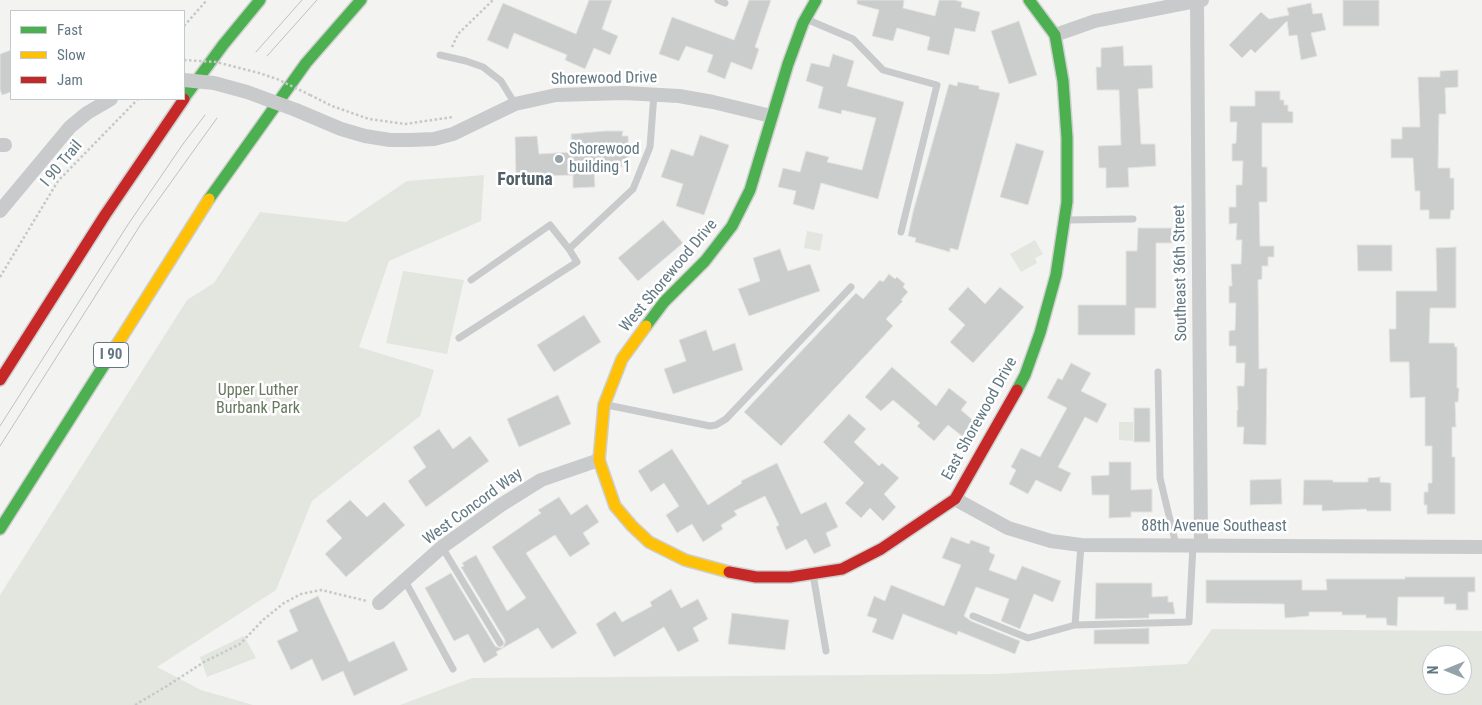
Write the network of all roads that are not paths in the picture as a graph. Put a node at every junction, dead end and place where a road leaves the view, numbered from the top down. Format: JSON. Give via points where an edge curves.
{"nodes":[{"id":1,"x":260,"y":0,"type":"edge"},
{"id":2,"x":360,"y":0,"type":"edge"},
{"id":3,"x":718,"y":0,"type":"edge"},
{"id":4,"x":816,"y":0,"type":"edge"},
{"id":5,"x":1028,"y":0,"type":"edge"},
{"id":6,"x":1199,"y":1,"type":"edge"},
{"id":7,"x":725,"y":4,"type":"dead end"},
{"id":8,"x":806,"y":19,"type":"junction"},
{"id":9,"x":1055,"y":35,"type":"junction"},
{"id":10,"x":443,"y":56,"type":"road end"},
{"id":11,"x":185,"y":80,"type":"edge"},
{"id":12,"x":654,"y":94,"type":"junction"},
{"id":13,"x":185,"y":98,"type":"edge"},
{"id":14,"x":109,"y":100,"type":"edge"},
{"id":15,"x":183,"y":100,"type":"edge"},
{"id":16,"x":515,"y":104,"type":"junction"},
{"id":17,"x":771,"y":116,"type":"junction"},
{"id":18,"x":0,"y":211,"type":"edge"},
{"id":19,"x":1133,"y":219,"type":"dead end"},
{"id":20,"x":1064,"y":220,"type":"junction"},
{"id":21,"x":901,"y":232,"type":"dead end"},
{"id":22,"x":569,"y":249,"type":"junction"},
{"id":23,"x":472,"y":280,"type":"dead end"},
{"id":24,"x":851,"y":287,"type":"dead end"},
{"id":25,"x":459,"y":338,"type":"dead end"},
{"id":26,"x":1158,"y":372,"type":"dead end"},
{"id":27,"x":0,"y":380,"type":"edge"},
{"id":28,"x":604,"y":405,"type":"junction"},
{"id":29,"x":599,"y":460,"type":"junction"},
{"id":30,"x":954,"y":499,"type":"junction"},
{"id":31,"x":0,"y":529,"type":"edge"},
{"id":32,"x":1081,"y":545,"type":"junction"},
{"id":33,"x":1176,"y":545,"type":"junction"},
{"id":34,"x":1197,"y":545,"type":"junction"},
{"id":35,"x":442,"y":547,"type":"junction"},
{"id":36,"x":1482,"y":547,"type":"edge"},
{"id":37,"x":728,"y":572,"type":"joint"},
{"id":38,"x":813,"y":574,"type":"junction"},
{"id":39,"x":405,"y":581,"type":"junction"},
{"id":40,"x":379,"y":603,"type":"road end"},
{"id":41,"x":973,"y":616,"type":"dead end"},
{"id":42,"x":1075,"y":625,"type":"junction"},
{"id":43,"x":500,"y":643,"type":"dead end"},
{"id":44,"x":826,"y":650,"type":"dead end"},
{"id":45,"x":454,"y":670,"type":"dead end"}],
"edges":[{"from":1,"to":13,"type":"main road"},
{"from":2,"to":31,"type":"main road","number":"I 90","via":[[306,63],[220,181]]},
{"from":3,"to":7,"type":"lane"},
{"from":4,"to":8,"type":"main road","name":"West Shorewood Drive"},
{"from":5,"to":9,"type":"main road","name":"East Shorewood Drive"},
{"from":6,"to":9,"type":"street","via":[[1095,21]]},
{"from":6,"to":34,"type":"street","name":"Southeast 36th Street"},
{"from":8,"to":17,"type":"main road","name":"West Shorewood Drive"},
{"from":8,"to":21,"type":"lane","via":[[853,39],[883,70],[936,85]]},
{"from":9,"to":20,"type":"main road","name":"East Shorewood Drive","via":[[1063,81],[1067,138]]},
{"from":10,"to":16,"type":"lane","via":[[483,68],[501,81]]},
{"from":11,"to":16,"type":"street","name":"Shorewood Drive","bridge":true,"via":[[214,83],[248,92],[341,129],[390,140],[434,139],[453,134]]},
{"from":12,"to":16,"type":"street","name":"Shorewood Drive","via":[[556,95]]},
{"from":12,"to":17,"type":"street","name":"Shorewood Drive","via":[[713,102]]},
{"from":12,"to":22,"type":"lane","via":[[650,147],[634,189]]},
{"from":14,"to":18,"type":"street","via":[[70,127]]},
{"from":15,"to":27,"type":"main road","via":[[105,215]]},
{"from":17,"to":28,"type":"main road","name":"West Shorewood Drive","via":[[750,190],[732,226],[705,261],[664,302],[622,359]]},
{"from":19,"to":20,"type":"lane"},
{"from":20,"to":30,"type":"main road","name":"East Shorewood Drive","via":[[1056,275],[1025,375]]},
{"from":22,"to":23,"type":"lane","via":[[550,225]]},
{"from":22,"to":25,"type":"lane","via":[[577,262]]},
{"from":24,"to":28,"type":"lane","via":[[726,420],[716,425]]},
{"from":26,"to":33,"type":"lane","via":[[1160,478]]},
{"from":28,"to":29,"type":"main road","name":"West Shorewood Drive"},
{"from":29,"to":35,"type":"street","name":"West Concord Way","via":[[541,480]]},
{"from":29,"to":37,"type":"main road","name":"West Shorewood Drive","via":[[615,506],[648,542],[685,560]]},
{"from":30,"to":32,"type":"street","name":"88th Avenue Southeast","via":[[1008,528],[1051,541]]},
{"from":30,"to":38,"type":"main road","name":"East Shorewood Drive","via":[[881,549],[842,569]]},
{"from":32,"to":33,"type":"street","name":"88th Avenue Southeast"},
{"from":32,"to":42,"type":"lane"},
{"from":33,"to":34,"type":"street","name":"88th Avenue Southeast"},
{"from":34,"to":36,"type":"street","name":"88th Avenue Southeast"},
{"from":34,"to":42,"type":"lane","name":"Southeast 36th Street","via":[[1189,622]]},
{"from":35,"to":39,"type":"street","name":"West Concord Way"},
{"from":35,"to":43,"type":"lane"},
{"from":37,"to":38,"type":"main road","name":"East Shorewood Drive","via":[[790,578]]},
{"from":38,"to":44,"type":"lane"},
{"from":39,"to":40,"type":"street","name":"West Concord Way"},
{"from":39,"to":45,"type":"lane"},
{"from":41,"to":42,"type":"lane","via":[[1028,638]]}]}
